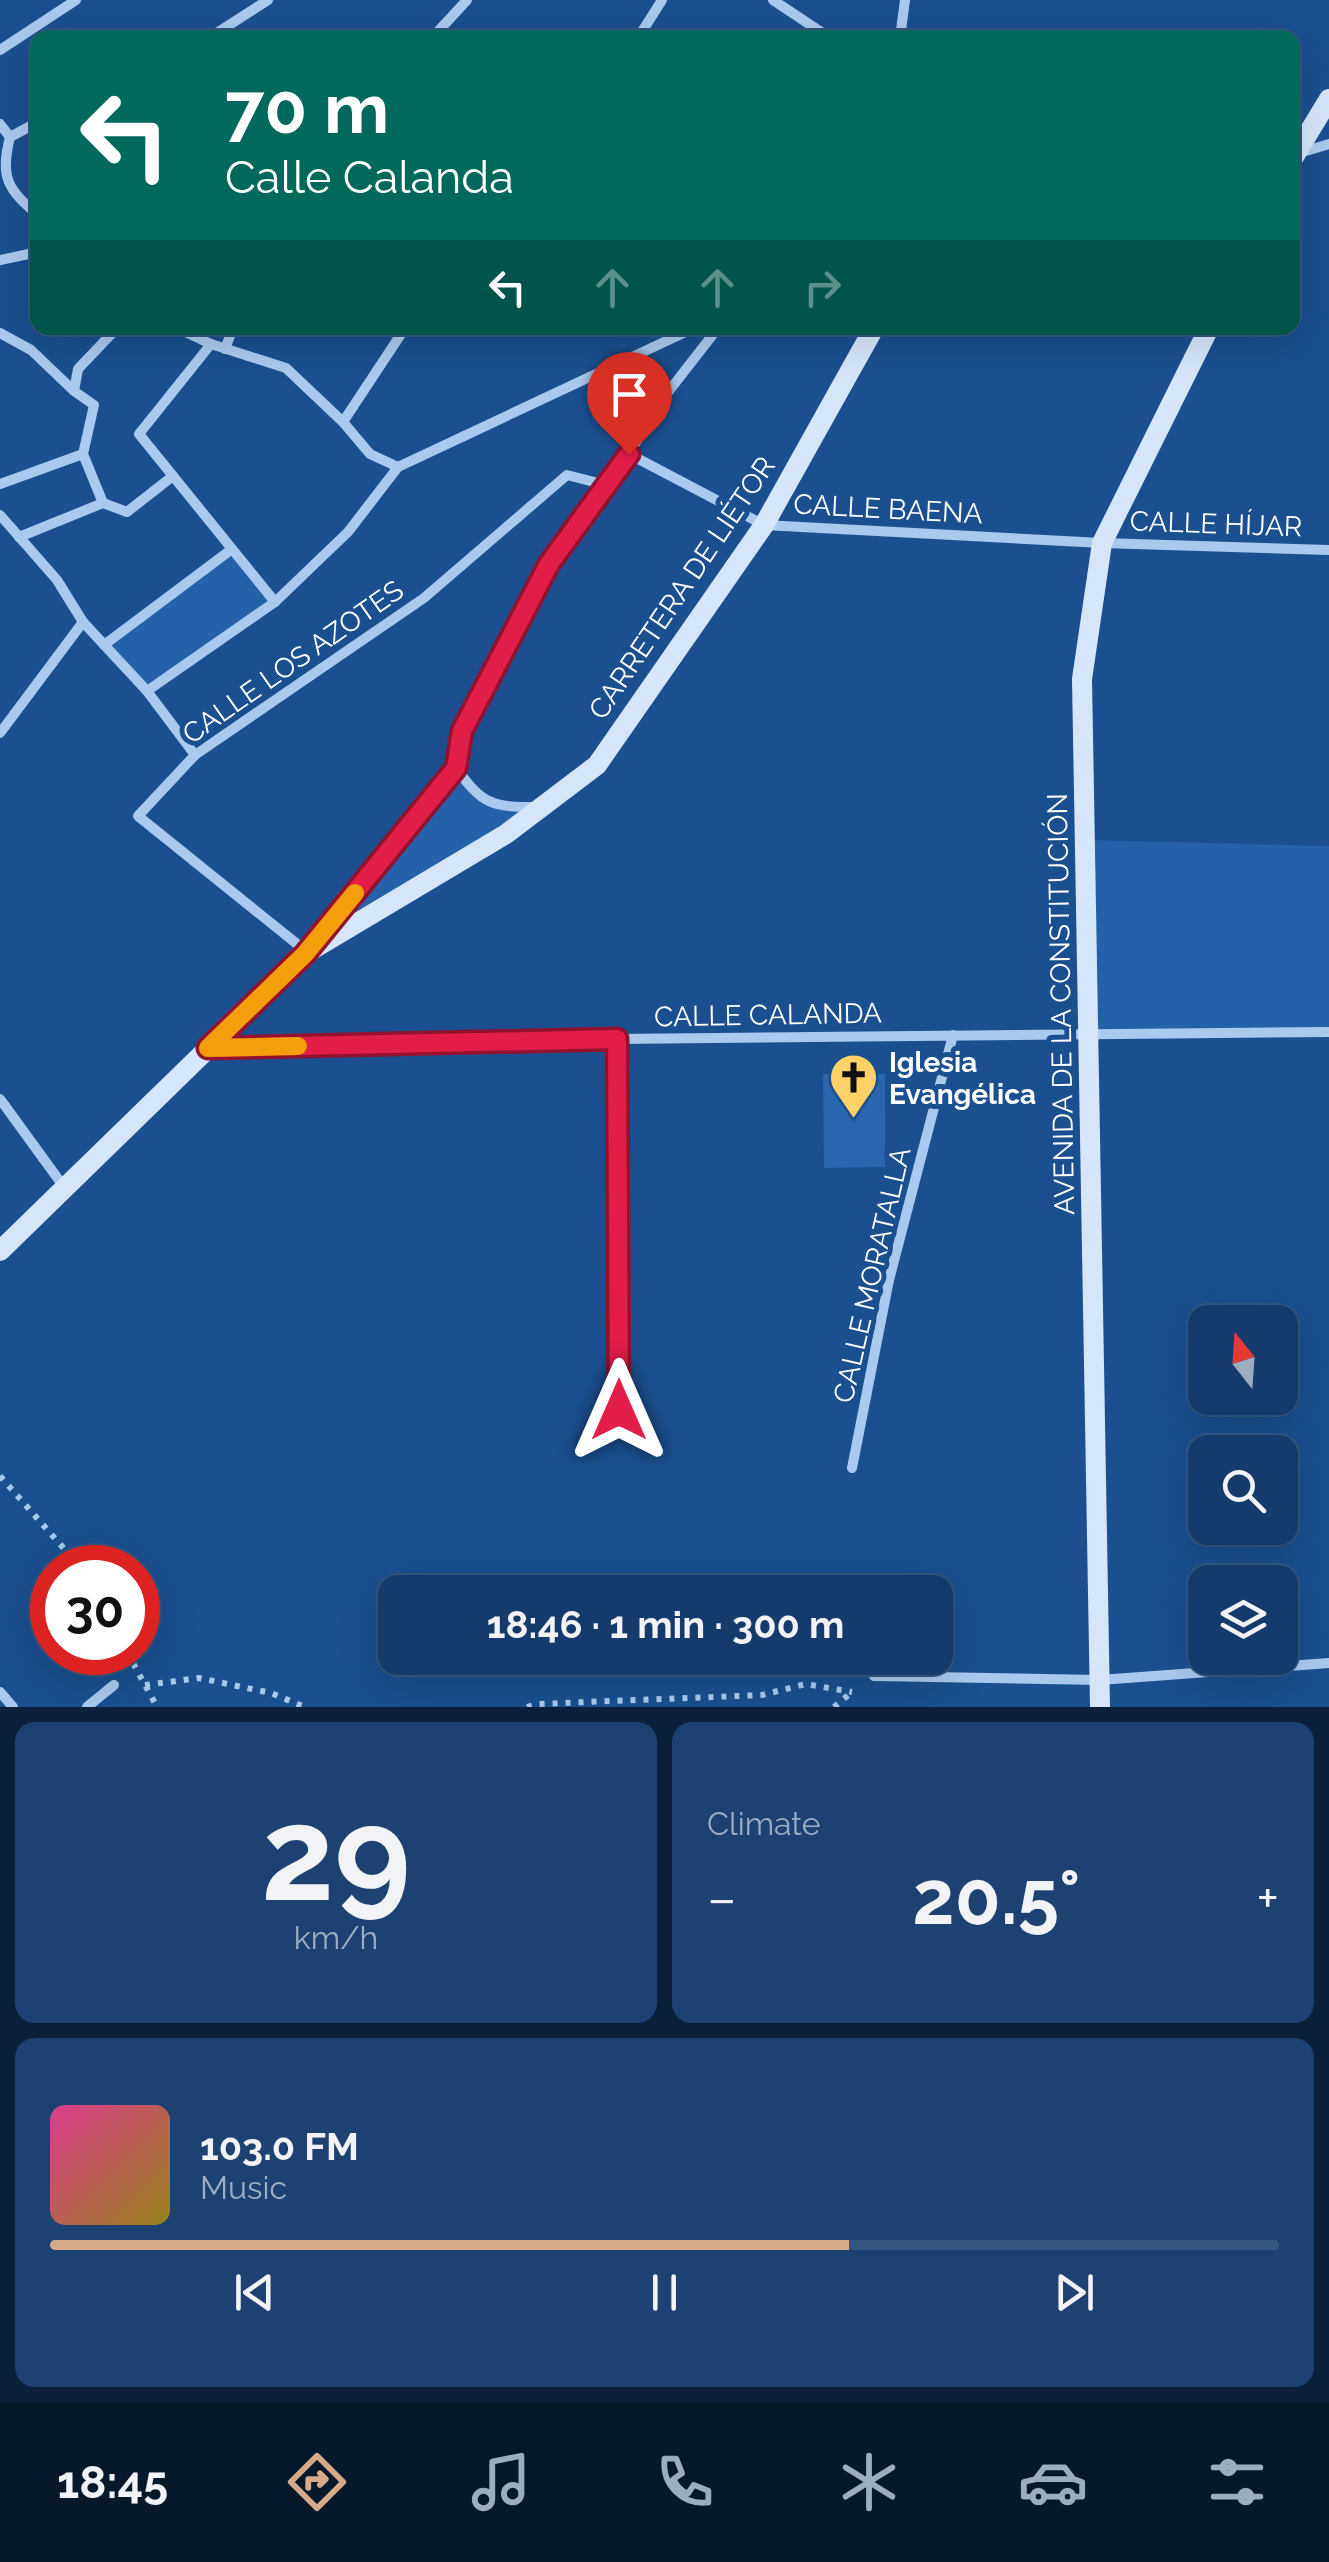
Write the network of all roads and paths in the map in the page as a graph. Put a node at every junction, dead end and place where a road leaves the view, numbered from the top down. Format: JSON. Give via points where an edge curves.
{"nodes":[{"id":1,"x":76,"y":0,"type":"edge"},
{"id":2,"x":268,"y":0,"type":"edge"},
{"id":3,"x":467,"y":0,"type":"edge"},
{"id":4,"x":662,"y":0,"type":"edge"},
{"id":5,"x":906,"y":0,"type":"edge"},
{"id":6,"x":779,"y":1,"type":"edge"},
{"id":7,"x":30,"y":30,"type":"edge"},
{"id":8,"x":30,"y":30,"type":"edge"},
{"id":9,"x":221,"y":30,"type":"edge"},
{"id":10,"x":439,"y":30,"type":"edge"},
{"id":11,"x":643,"y":30,"type":"edge"},
{"id":12,"x":819,"y":30,"type":"edge"},
{"id":13,"x":901,"y":30,"type":"edge"},
{"id":14,"x":0,"y":50,"type":"edge"},
{"id":15,"x":1329,"y":99,"type":"edge"},
{"id":16,"x":0,"y":124,"type":"edge"},
{"id":17,"x":30,"y":126,"type":"edge"},
{"id":18,"x":10,"y":137,"type":"junction"},
{"id":19,"x":1329,"y":144,"type":"edge"},
{"id":20,"x":1300,"y":146,"type":"edge"},
{"id":21,"x":1300,"y":154,"type":"edge"},
{"id":22,"x":30,"y":209,"type":"edge"},
{"id":23,"x":30,"y":254,"type":"edge"},
{"id":24,"x":0,"y":260,"type":"edge"},
{"id":25,"x":0,"y":332,"type":"edge"},
{"id":26,"x":110,"y":335,"type":"edge"},
{"id":27,"x":191,"y":335,"type":"edge"},
{"id":28,"x":230,"y":335,"type":"edge"},
{"id":29,"x":400,"y":335,"type":"edge"},
{"id":30,"x":679,"y":335,"type":"edge"},
{"id":31,"x":712,"y":335,"type":"edge"},
{"id":32,"x":870,"y":335,"type":"edge"},
{"id":33,"x":1206,"y":335,"type":"edge"},
{"id":34,"x":211,"y":344,"type":"junction"},
{"id":35,"x":225,"y":349,"type":"junction"},
{"id":36,"x":74,"y":391,"type":"junction"},
{"id":37,"x":343,"y":422,"type":"junction"},
{"id":38,"x":84,"y":454,"type":"junction"},
{"id":39,"x":629,"y":454,"type":"junction"},
{"id":40,"x":398,"y":468,"type":"junction"},
{"id":41,"x":172,"y":476,"type":"junction"},
{"id":42,"x":0,"y":484,"type":"edge"},
{"id":43,"x":606,"y":485,"type":"junction"},
{"id":44,"x":104,"y":503,"type":"junction"},
{"id":45,"x":0,"y":515,"type":"edge"},
{"id":46,"x":764,"y":524,"type":"junction"},
{"id":47,"x":19,"y":537,"type":"junction"},
{"id":48,"x":1102,"y":544,"type":"junction"},
{"id":49,"x":232,"y":549,"type":"junction"},
{"id":50,"x":1329,"y":550,"type":"edge"},
{"id":51,"x":274,"y":602,"type":"junction"},
{"id":52,"x":83,"y":622,"type":"junction"},
{"id":53,"x":104,"y":645,"type":"junction"},
{"id":54,"x":146,"y":692,"type":"junction"},
{"id":55,"x":0,"y":733,"type":"edge"},
{"id":56,"x":195,"y":755,"type":"junction"},
{"id":57,"x":456,"y":768,"type":"junction"},
{"id":58,"x":543,"y":807,"type":"junction"},
{"id":59,"x":305,"y":954,"type":"junction"},
{"id":60,"x":1329,"y":1032,"type":"edge"},
{"id":61,"x":1089,"y":1033,"type":"junction"},
{"id":62,"x":952,"y":1035,"type":"junction"},
{"id":63,"x":617,"y":1039,"type":"junction"},
{"id":64,"x":208,"y":1048,"type":"junction"},
{"id":65,"x":0,"y":1099,"type":"edge"},
{"id":66,"x":65,"y":1188,"type":"junction"},
{"id":67,"x":0,"y":1251,"type":"edge"},
{"id":68,"x":619,"y":1410,"type":"dead end"},
{"id":69,"x":852,"y":1468,"type":"dead end"},
{"id":70,"x":0,"y":1476,"type":"edge"},
{"id":71,"x":61,"y":1545,"type":"edge"},
{"id":72,"x":1329,"y":1663,"type":"edge"},
{"id":73,"x":140,"y":1675,"type":"edge"},
{"id":74,"x":874,"y":1676,"type":"joint"},
{"id":75,"x":1100,"y":1680,"type":"junction"},
{"id":76,"x":114,"y":1684,"type":"dead end"},
{"id":77,"x":145,"y":1685,"type":"junction"},
{"id":78,"x":0,"y":1692,"type":"edge"},
{"id":79,"x":852,"y":1692,"type":"junction"},
{"id":80,"x":12,"y":1707,"type":"edge"},
{"id":81,"x":86,"y":1707,"type":"edge"},
{"id":82,"x":157,"y":1707,"type":"edge"},
{"id":83,"x":305,"y":1707,"type":"edge"},
{"id":84,"x":526,"y":1707,"type":"edge"},
{"id":85,"x":834,"y":1707,"type":"edge"},
{"id":86,"x":1100,"y":1707,"type":"edge"}],
"edges":[{"from":1,"to":7,"type":"street"},
{"from":2,"to":9,"type":"street"},
{"from":3,"to":10,"type":"street"},
{"from":4,"to":11,"type":"street"},
{"from":5,"to":13,"type":"street"},
{"from":6,"to":12,"type":"street"},
{"from":8,"to":14,"type":"street"},
{"from":15,"to":20,"type":"street"},
{"from":16,"to":18,"type":"street"},
{"from":17,"to":18,"type":"street"},
{"from":18,"to":22,"type":"street","via":[[3,162],[13,195]]},
{"from":19,"to":21,"type":"street"},
{"from":23,"to":24,"type":"street"},
{"from":25,"to":36,"type":"street","via":[[31,350]]},
{"from":26,"to":36,"type":"street","via":[[78,369]]},
{"from":27,"to":34,"type":"street"},
{"from":28,"to":35,"type":"street"},
{"from":29,"to":37,"type":"street"},
{"from":30,"to":40,"type":"street"},
{"from":31,"to":39,"type":"street","name":"CARRETERA DE LIÉTOR"},
{"from":32,"to":46,"type":"street","name":"CARRETERA DE LIÉTOR"},
{"from":33,"to":48,"type":"street","name":"AVENIDA DE LA CONSTITUCIÓN"},
{"from":34,"to":35,"type":"street"},
{"from":34,"to":41,"type":"street","via":[[139,434]]},
{"from":35,"to":37,"type":"street","via":[[286,368]]},
{"from":36,"to":38,"type":"street","via":[[94,405]]},
{"from":37,"to":40,"type":"street","via":[[370,454]]},
{"from":38,"to":42,"type":"street"},
{"from":38,"to":44,"type":"street"},
{"from":39,"to":43,"type":"street","name":"CARRETERA DE LIÉTOR"},
{"from":39,"to":46,"type":"street","name":"CALLE BAENA"},
{"from":40,"to":51,"type":"street","via":[[348,532]]},
{"from":41,"to":44,"type":"street","via":[[127,512]]},
{"from":41,"to":49,"type":"street"},
{"from":43,"to":56,"type":"street","name":"CALLE LOS AZOTES","via":[[567,475],[424,598]]},
{"from":43,"to":57,"type":"street","name":"CARRETERA DE LIÉTOR","via":[[549,564],[462,731]]},
{"from":44,"to":47,"type":"street"},
{"from":45,"to":47,"type":"street"},
{"from":46,"to":48,"type":"street","name":"CALLE BAENA"},
{"from":46,"to":58,"type":"street","name":"CARRETERA DE LIÉTOR","via":[[597,765]]},
{"from":47,"to":52,"type":"street"},
{"from":48,"to":50,"type":"street","name":"CALLE HÍJAR"},
{"from":48,"to":61,"type":"street","name":"AVENIDA DE LA CONSTITUCIÓN","via":[[1082,678]]},
{"from":49,"to":51,"type":"street"},
{"from":49,"to":53,"type":"street"},
{"from":51,"to":54,"type":"street"},
{"from":52,"to":53,"type":"street"},
{"from":52,"to":55,"type":"street"},
{"from":53,"to":54,"type":"street"},
{"from":54,"to":56,"type":"street"},
{"from":56,"to":59,"type":"street","name":"CALLE LOS AZOTES","via":[[138,816]]},
{"from":57,"to":58,"type":"street","via":[[475,793],[502,808]]},
{"from":57,"to":59,"type":"street","name":"CARRETERA DE LIÉTOR"},
{"from":58,"to":59,"type":"street","name":"CARRETERA DE LIÉTOR"},
{"from":59,"to":64,"type":"street","name":"CARRETERA DE LIÉTOR"},
{"from":60,"to":61,"type":"street","name":"CALLE CALANDA"},
{"from":61,"to":62,"type":"street","name":"CALLE CALANDA"},
{"from":61,"to":75,"type":"street","name":"AVENIDA DE LA CONSTITUCIÓN"},
{"from":62,"to":63,"type":"street","name":"CALLE CALANDA"},
{"from":62,"to":69,"type":"street","name":"CALLE MORATALLA","via":[[890,1280]]},
{"from":63,"to":64,"type":"street","name":"CALLE CALANDA"},
{"from":63,"to":68,"type":"street"},
{"from":64,"to":66,"type":"street","name":"CARRETERA DE LIÉTOR"},
{"from":65,"to":66,"type":"street"},
{"from":66,"to":67,"type":"street","name":"CARRETERA DE LIÉTOR"},
{"from":70,"to":71,"type":"path"},
{"from":72,"to":75,"type":"street"},
{"from":73,"to":77,"type":"path"},
{"from":74,"to":75,"type":"street"},
{"from":74,"to":79,"type":"path"},
{"from":75,"to":86,"type":"street","name":"AVENIDA DE LA CONSTITUCIÓN"},
{"from":76,"to":81,"type":"street"},
{"from":77,"to":82,"type":"path"},
{"from":77,"to":83,"type":"path","via":[[199,1678],[271,1692]]},
{"from":78,"to":80,"type":"street"},
{"from":79,"to":84,"type":"path","via":[[806,1684],[762,1695]]},
{"from":79,"to":85,"type":"path"}]}
